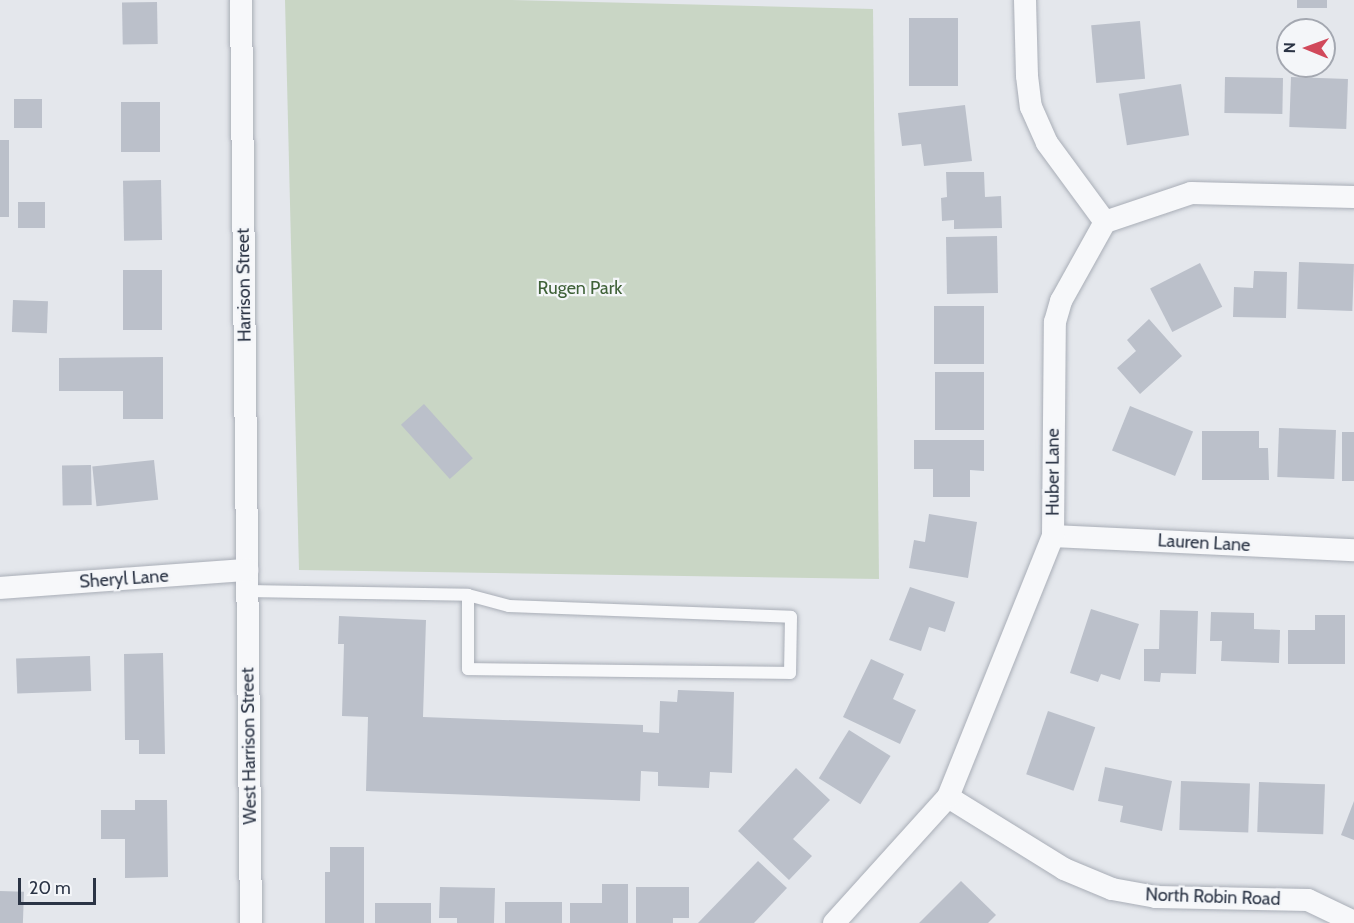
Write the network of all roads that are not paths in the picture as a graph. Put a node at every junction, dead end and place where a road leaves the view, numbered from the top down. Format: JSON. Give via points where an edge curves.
{"nodes":[{"id":1,"x":241,"y":0,"type":"edge"},
{"id":2,"x":1025,"y":0,"type":"edge"},
{"id":3,"x":1354,"y":197,"type":"edge"},
{"id":4,"x":1105,"y":222,"type":"junction"},
{"id":5,"x":1053,"y":536,"type":"junction"},
{"id":6,"x":1354,"y":550,"type":"edge"},
{"id":7,"x":247,"y":580,"type":"junction"},
{"id":8,"x":0,"y":588,"type":"edge"},
{"id":9,"x":468,"y":595,"type":"junction"},
{"id":10,"x":948,"y":797,"type":"junction"},
{"id":11,"x":1354,"y":922,"type":"edge"},
{"id":12,"x":251,"y":923,"type":"edge"},
{"id":13,"x":834,"y":923,"type":"edge"}],
"edges":[{"from":1,"to":7,"type":"street","name":"Harrison Street"},
{"from":2,"to":4,"type":"street","via":[[1031,107],[1047,144]]},
{"from":3,"to":4,"type":"street","via":[[1191,193]]},
{"from":4,"to":5,"type":"street","name":"Huber Lane","via":[[1061,301],[1055,322]]},
{"from":5,"to":6,"type":"street","name":"Lauren Lane"},
{"from":5,"to":10,"type":"street","name":"Huber Lane"},
{"from":7,"to":8,"type":"street","name":"Sheryl Lane"},
{"from":7,"to":9,"type":"lane"},
{"from":7,"to":12,"type":"street","name":"West Harrison Street"},
{"from":9,"to":9,"type":"lane","via":[[468,669],[790,673],[791,617],[509,606]]},
{"from":10,"to":11,"type":"street","name":"North Robin Road","via":[[1064,869],[1112,889],[1156,897],[1308,900]]},
{"from":10,"to":13,"type":"street","name":"Huber Lane"}]}
